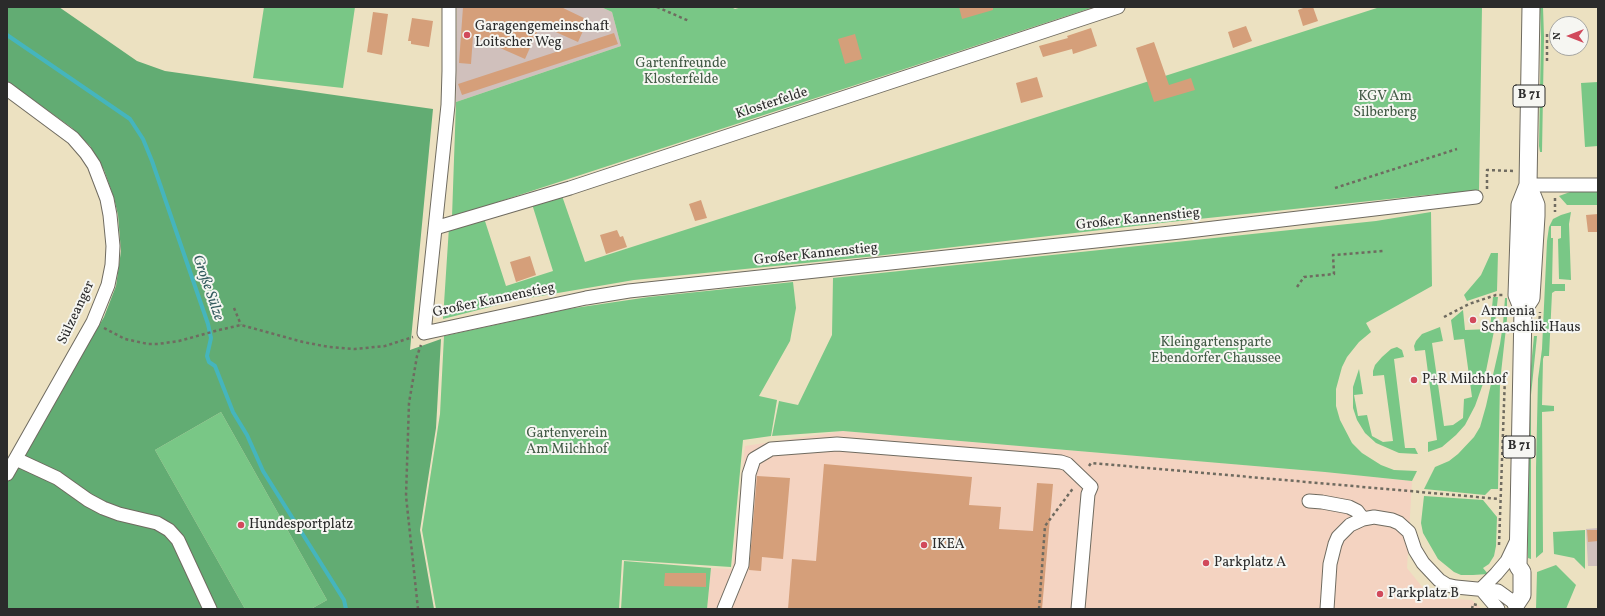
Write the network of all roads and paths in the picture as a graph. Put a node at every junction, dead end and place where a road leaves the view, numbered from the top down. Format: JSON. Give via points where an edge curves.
{"nodes":[{"id":1,"x":449,"y":7,"type":"edge"},
{"id":2,"x":657,"y":7,"type":"edge"},
{"id":3,"x":1118,"y":7,"type":"edge"},
{"id":4,"x":1531,"y":7,"type":"edge"},
{"id":5,"x":689,"y":21,"type":"dead end"},
{"id":6,"x":7,"y":89,"type":"edge"},
{"id":7,"x":1457,"y":149,"type":"dead end"},
{"id":8,"x":1514,"y":171,"type":"dead end"},
{"id":9,"x":1528,"y":185,"type":"junction"},
{"id":10,"x":1598,"y":185,"type":"edge"},
{"id":11,"x":1335,"y":188,"type":"dead end"},
{"id":12,"x":1476,"y":197,"type":"joint"},
{"id":13,"x":1554,"y":198,"type":"dead end"},
{"id":14,"x":1554,"y":212,"type":"dead end"},
{"id":15,"x":435,"y":228,"type":"junction"},
{"id":16,"x":1383,"y":251,"type":"dead end"},
{"id":17,"x":1297,"y":287,"type":"dead end"},
{"id":18,"x":1506,"y":295,"type":"dead end"},
{"id":19,"x":234,"y":308,"type":"dead end"},
{"id":20,"x":1444,"y":317,"type":"dead end"},
{"id":21,"x":93,"y":322,"type":"junction"},
{"id":22,"x":241,"y":325,"type":"junction"},
{"id":23,"x":424,"y":333,"type":"junction"},
{"id":24,"x":1506,"y":374,"type":"dead end"},
{"id":25,"x":16,"y":459,"type":"junction"},
{"id":26,"x":7,"y":474,"type":"edge"},
{"id":27,"x":1081,"y":478,"type":"junction"},
{"id":28,"x":1500,"y":498,"type":"junction"},
{"id":29,"x":1309,"y":501,"type":"dead end"},
{"id":30,"x":1363,"y":518,"type":"junction"},
{"id":31,"x":1519,"y":537,"type":"junction"},
{"id":32,"x":1499,"y":548,"type":"dead end"},
{"id":33,"x":1481,"y":589,"type":"junction"},
{"id":34,"x":1327,"y":606,"type":"edge"},
{"id":35,"x":1516,"y":606,"type":"edge"},
{"id":36,"x":210,"y":609,"type":"edge"},
{"id":37,"x":418,"y":609,"type":"edge"},
{"id":38,"x":724,"y":609,"type":"edge"},
{"id":39,"x":1039,"y":609,"type":"edge"},
{"id":40,"x":1078,"y":609,"type":"edge"},
{"id":41,"x":1498,"y":609,"type":"edge"}],
"edges":[{"from":1,"to":15,"type":"street","name":"Großer Kannenstieg","via":[[449,88]]},
{"from":2,"to":5,"type":"path"},
{"from":3,"to":15,"type":"street","name":"Klosterfelde","via":[[570,188]]},
{"from":4,"to":9,"type":"main road","number":"B 71"},
{"from":6,"to":21,"type":"street","name":"Sülzeanger","via":[[73,138],[94,165],[102,183],[110,215],[112,265],[108,285]]},
{"from":7,"to":11,"type":"path"},
{"from":8,"to":12,"type":"path","via":[[1487,170],[1486,195]]},
{"from":9,"to":10,"type":"street"},
{"from":9,"to":31,"type":"main road","number":"B 71","via":[[1520,205],[1517,295],[1523,310]]},
{"from":12,"to":23,"type":"street","name":"Großer Kannenstieg","via":[[1172,233],[629,291]]},
{"from":13,"to":14,"type":"path"},
{"from":15,"to":23,"type":"street","name":"Großer Kannenstieg"},
{"from":16,"to":17,"type":"path","via":[[1333,255],[1334,274],[1304,277]]},
{"from":18,"to":20,"type":"path","via":[[1496,295],[1469,304]]},
{"from":19,"to":22,"type":"path"},
{"from":21,"to":22,"type":"path","via":[[125,339],[140,343],[169,343]]},
{"from":21,"to":25,"type":"street","name":"Sülzeanger"},
{"from":22,"to":23,"type":"path","via":[[316,345],[355,349],[386,346]]},
{"from":23,"to":37,"type":"path","via":[[417,356],[409,403],[406,496]]},
{"from":24,"to":28,"type":"path"},
{"from":25,"to":26,"type":"street","name":"Sülzeanger"},
{"from":25,"to":36,"type":"street","via":[[57,478],[103,508],[157,523],[169,530],[178,540]]},
{"from":27,"to":28,"type":"path","via":[[1091,463]]},
{"from":27,"to":38,"type":"street","via":[[1067,464],[1061,462],[837,444],[771,449],[754,459],[749,474],[742,565]]},
{"from":27,"to":39,"type":"path","via":[[1045,526]]},
{"from":27,"to":40,"type":"street","via":[[1091,487],[1088,494]]},
{"from":28,"to":32,"type":"path"},
{"from":29,"to":30,"type":"street","via":[[1349,507]]},
{"from":30,"to":33,"type":"street","via":[[1387,518],[1399,523],[1409,532],[1422,563],[1439,580],[1456,587]]},
{"from":30,"to":34,"type":"street","via":[[1350,525],[1335,544],[1330,564]]},
{"from":31,"to":33,"type":"street","via":[[1507,561]]},
{"from":31,"to":35,"type":"main road","number":"B 71","via":[[1518,566],[1512,573],[1511,593]]},
{"from":33,"to":35,"type":"street","via":[[1498,591]]},
{"from":33,"to":41,"type":"street"}]}
